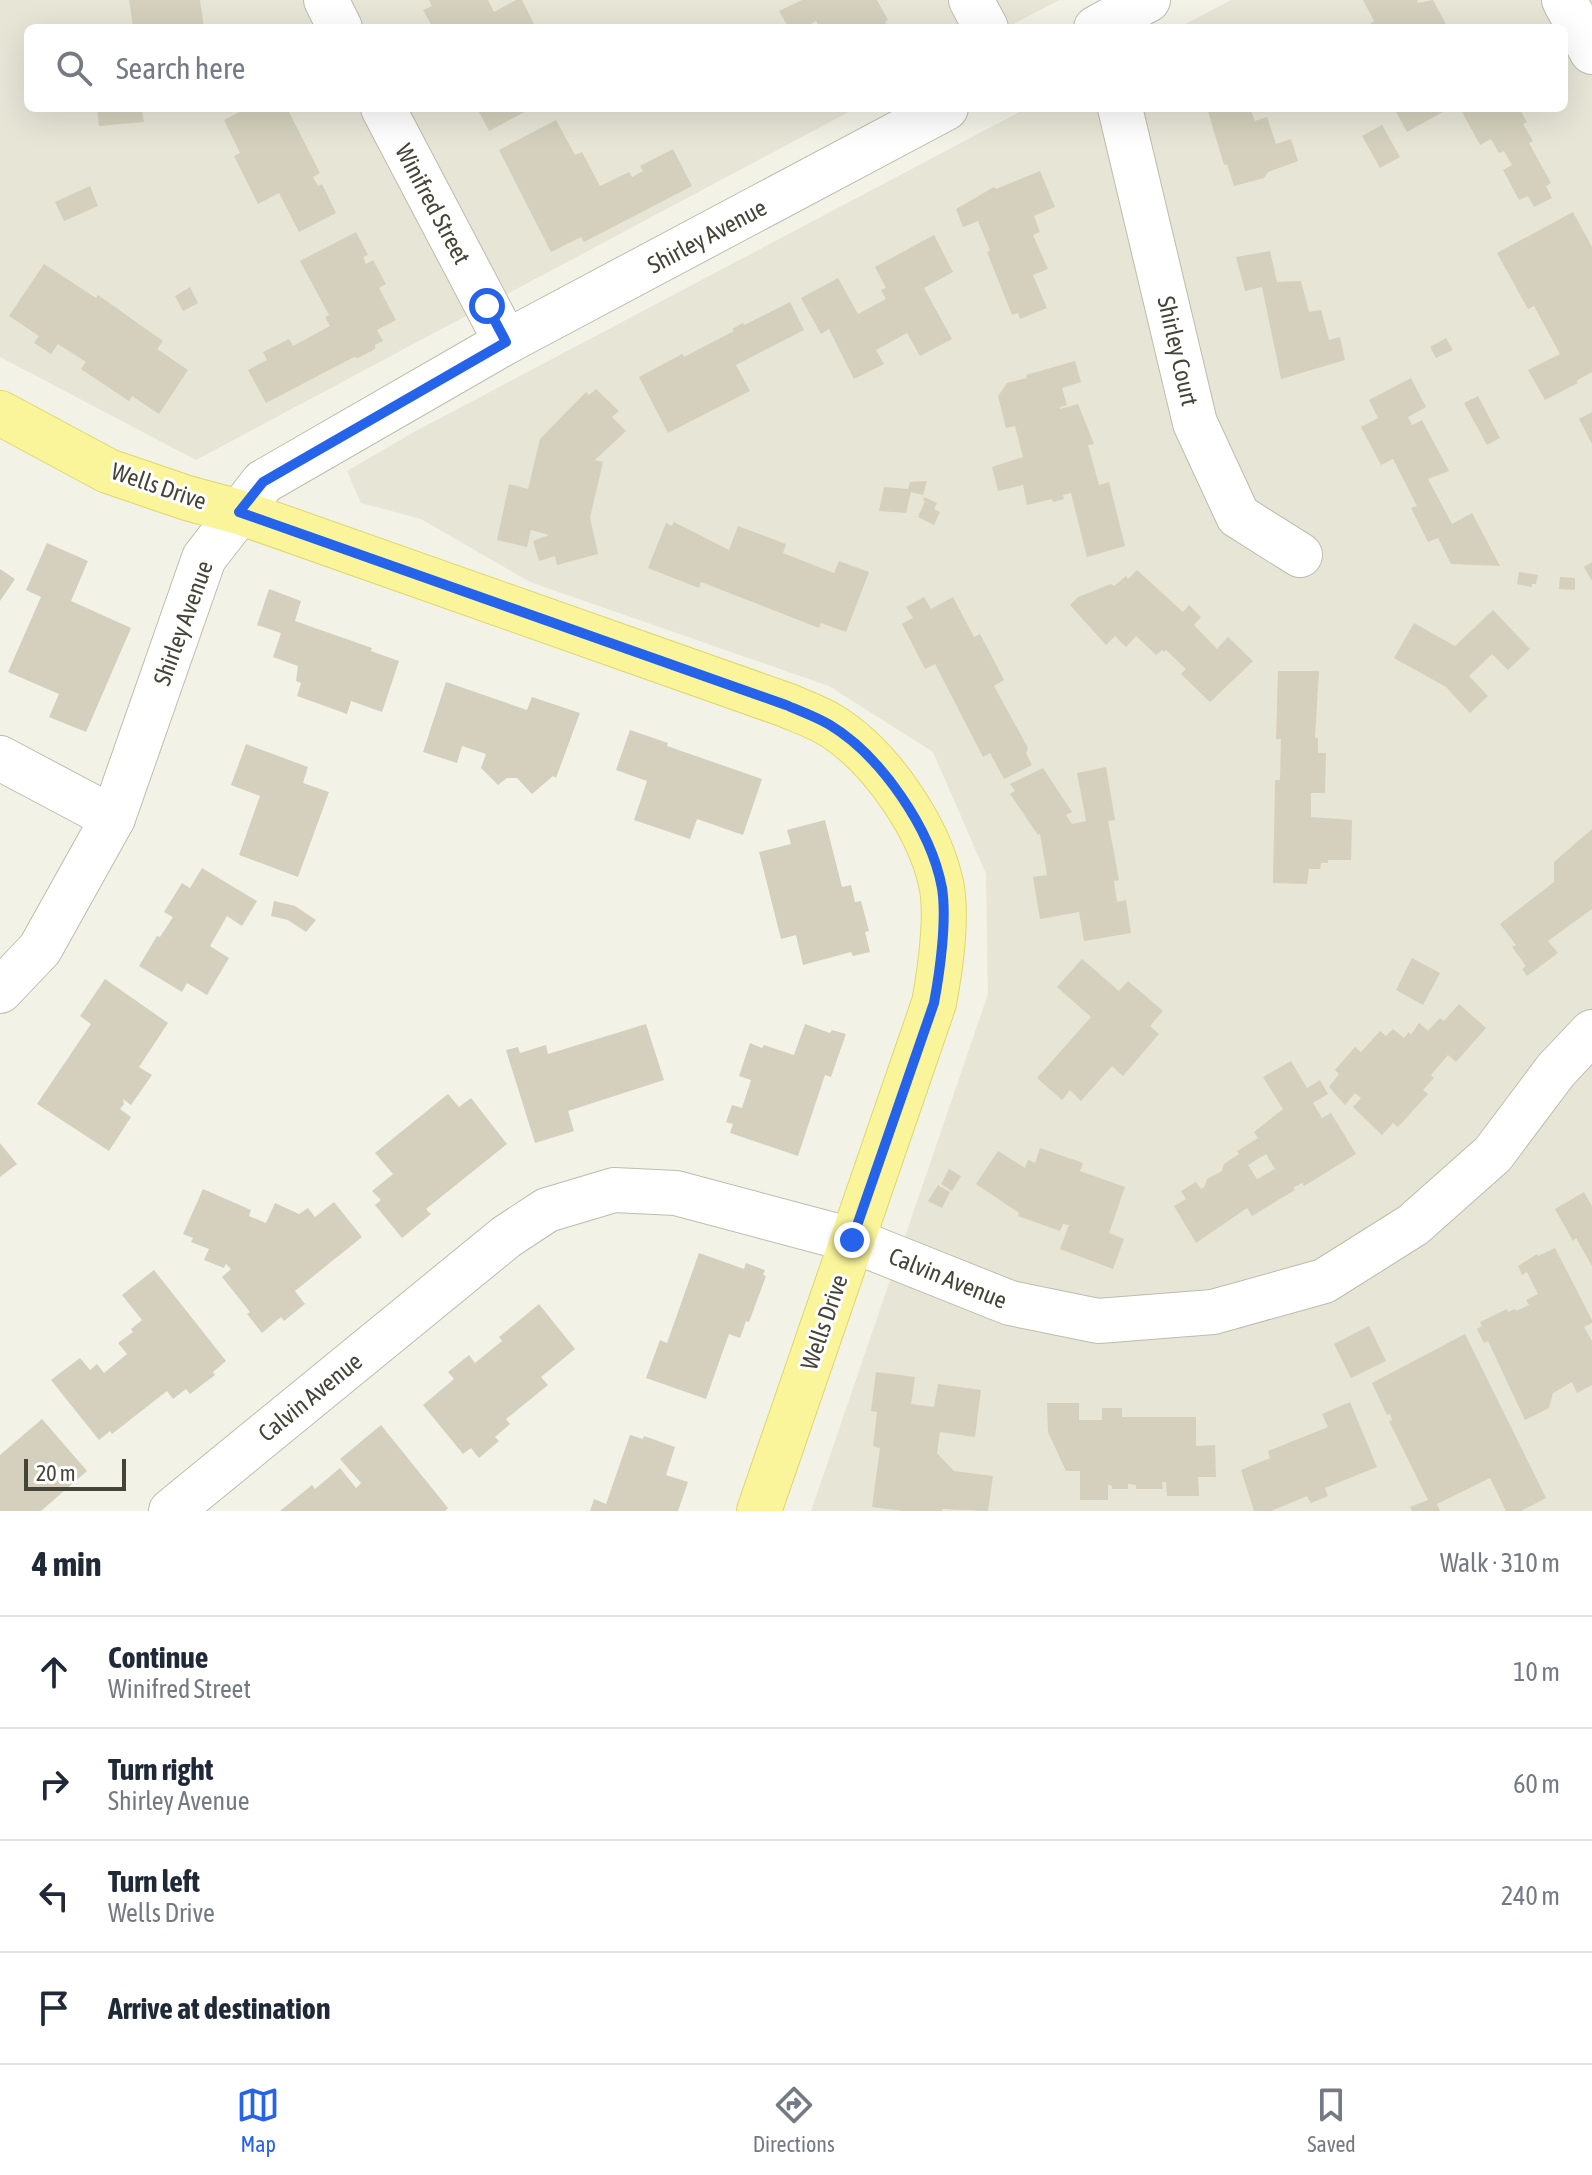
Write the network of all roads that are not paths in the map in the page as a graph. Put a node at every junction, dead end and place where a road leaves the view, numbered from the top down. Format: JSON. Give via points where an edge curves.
{"nodes":[{"id":1,"x":326,"y":0,"type":"edge"},
{"id":2,"x":971,"y":0,"type":"edge"},
{"id":3,"x":1148,"y":0,"type":"edge"},
{"id":4,"x":1564,"y":0,"type":"edge"},
{"id":5,"x":338,"y":24,"type":"edge"},
{"id":6,"x":984,"y":24,"type":"edge"},
{"id":7,"x":1103,"y":24,"type":"edge"},
{"id":8,"x":1592,"y":52,"type":"edge"},
{"id":9,"x":385,"y":112,"type":"edge"},
{"id":10,"x":938,"y":112,"type":"edge"},
{"id":11,"x":1121,"y":112,"type":"edge"},
{"id":12,"x":506,"y":342,"type":"junction"},
{"id":13,"x":0,"y":413,"type":"edge"},
{"id":14,"x":239,"y":512,"type":"junction"},
{"id":15,"x":1300,"y":555,"type":"dead end"},
{"id":16,"x":0,"y":758,"type":"edge"},
{"id":17,"x":113,"y":818,"type":"junction"},
{"id":18,"x":0,"y":991,"type":"edge"},
{"id":19,"x":1592,"y":1032,"type":"edge"},
{"id":20,"x":852,"y":1240,"type":"junction"},
{"id":21,"x":171,"y":1511,"type":"edge"},
{"id":22,"x":759,"y":1511,"type":"edge"}],
"edges":[{"from":1,"to":5,"type":"street"},
{"from":2,"to":6,"type":"street"},
{"from":3,"to":7,"type":"street"},
{"from":4,"to":8,"type":"street"},
{"from":9,"to":12,"type":"street","name":"Winifred Street"},
{"from":10,"to":12,"type":"street","name":"Shirley Avenue"},
{"from":11,"to":15,"type":"street","name":"Shirley Court","via":[[1195,423],[1238,516]]},
{"from":12,"to":14,"type":"street","name":"Shirley Avenue","via":[[263,482]]},
{"from":13,"to":14,"type":"main road","name":"Wells Drive","via":[[108,471]]},
{"from":14,"to":17,"type":"street","name":"Shirley Avenue","via":[[204,558]]},
{"from":14,"to":20,"type":"main road","name":"Wells Drive","via":[[786,705],[831,725],[897,790],[926,840],[942,888],[941,963],[934,1003]]},
{"from":16,"to":17,"type":"street"},
{"from":17,"to":18,"type":"street","name":"Shirley Avenue","via":[[40,949]]},
{"from":19,"to":20,"type":"street","name":"Calvin Avenue","via":[[1556,1070],[1493,1154],[1413,1225],[1324,1281],[1213,1312],[1098,1321],[1010,1303]]},
{"from":20,"to":21,"type":"street","name":"Calvin Avenue","via":[[676,1193],[614,1190],[547,1210],[506,1237]]},
{"from":20,"to":22,"type":"main road","name":"Wells Drive"}]}
